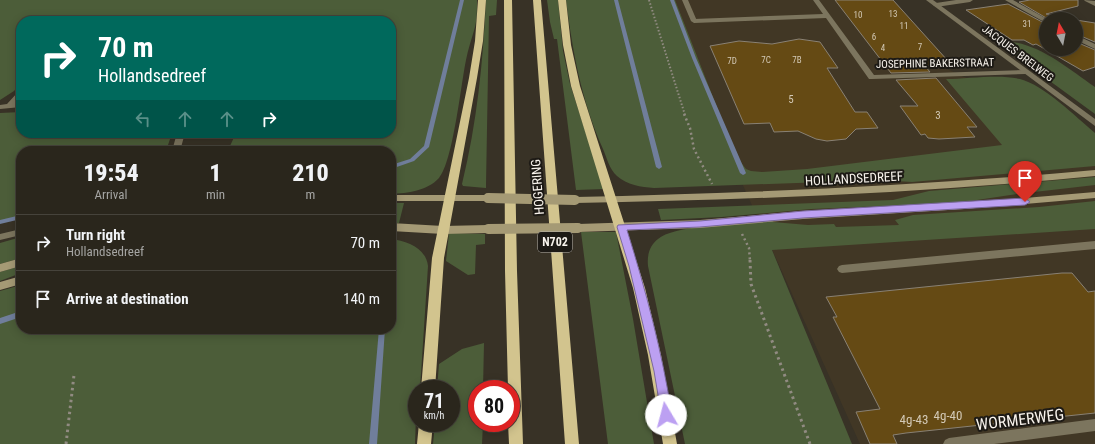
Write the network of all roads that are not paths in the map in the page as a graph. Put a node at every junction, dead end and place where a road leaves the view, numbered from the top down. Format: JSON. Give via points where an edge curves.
{"nodes":[{"id":1,"x":482,"y":0,"type":"edge"},
{"id":2,"x":508,"y":0,"type":"edge"},
{"id":3,"x":537,"y":0,"type":"edge"},
{"id":4,"x":562,"y":0,"type":"edge"},
{"id":5,"x":685,"y":0,"type":"edge"},
{"id":6,"x":816,"y":0,"type":"edge"},
{"id":7,"x":929,"y":0,"type":"edge"},
{"id":8,"x":970,"y":0,"type":"edge"},
{"id":9,"x":1008,"y":0,"type":"edge"},
{"id":10,"x":1086,"y":0,"type":"edge"},
{"id":11,"x":1095,"y":4,"type":"edge"},
{"id":12,"x":936,"y":5,"type":"junction"},
{"id":13,"x":827,"y":16,"type":"junction"},
{"id":14,"x":1039,"y":17,"type":"edge"},
{"id":15,"x":694,"y":21,"type":"joint"},
{"id":16,"x":1083,"y":41,"type":"edge"},
{"id":17,"x":1095,"y":47,"type":"edge"},
{"id":18,"x":1025,"y":72,"type":"junction"},
{"id":19,"x":16,"y":99,"type":"edge"},
{"id":20,"x":10,"y":105,"type":"junction"},
{"id":21,"x":16,"y":105,"type":"edge"},
{"id":22,"x":0,"y":107,"type":"edge"},
{"id":23,"x":1095,"y":123,"type":"edge"},
{"id":24,"x":1095,"y":173,"type":"edge"},
{"id":25,"x":1095,"y":195,"type":"edge"},
{"id":26,"x":449,"y":197,"type":"junction"},
{"id":27,"x":396,"y":198,"type":"edge"},
{"id":28,"x":613,"y":199,"type":"junction"},
{"id":29,"x":396,"y":227,"type":"edge"},
{"id":30,"x":622,"y":227,"type":"junction"},
{"id":31,"x":443,"y":230,"type":"junction"},
{"id":32,"x":16,"y":233,"type":"edge"},
{"id":33,"x":0,"y":237,"type":"edge"},
{"id":34,"x":1095,"y":245,"type":"edge"},
{"id":35,"x":16,"y":263,"type":"edge"},
{"id":36,"x":0,"y":268,"type":"edge"},
{"id":37,"x":842,"y":269,"type":"dead end"},
{"id":38,"x":16,"y":281,"type":"edge"},
{"id":39,"x":0,"y":286,"type":"edge"},
{"id":40,"x":429,"y":380,"type":"edge"},
{"id":41,"x":1095,"y":425,"type":"edge"},
{"id":42,"x":425,"y":432,"type":"edge"},
{"id":43,"x":424,"y":444,"type":"edge"},
{"id":44,"x":516,"y":444,"type":"edge"},
{"id":45,"x":572,"y":444,"type":"edge"},
{"id":46,"x":670,"y":444,"type":"edge"},
{"id":47,"x":949,"y":444,"type":"edge"}],
"edges":[{"from":1,"to":26,"type":"highway","via":[[473,78]]},
{"from":2,"to":44,"type":"highway","name":"HOGERING","via":[[510,271]]},
{"from":3,"to":45,"type":"highway","name":"HOGERING","number":"N702"},
{"from":4,"to":28,"type":"highway","via":[[571,68],[584,117]]},
{"from":5,"to":15,"type":"lane"},
{"from":6,"to":13,"type":"street","name":"JOSEPHINE BAKERSTRAAT"},
{"from":7,"to":12,"type":"street","name":"JACQUES BRELWEG"},
{"from":8,"to":12,"type":"street"},
{"from":9,"to":14,"type":"street"},
{"from":10,"to":11,"type":"street"},
{"from":12,"to":18,"type":"street","name":"JACQUES BRELWEG"},
{"from":13,"to":15,"type":"street"},
{"from":13,"to":18,"type":"street","name":"JOSEPHINE BAKERSTRAAT","via":[[872,77]]},
{"from":16,"to":17,"type":"street"},
{"from":18,"to":23,"type":"street","name":"JACQUES BRELWEG"},
{"from":19,"to":20,"type":"lane"},
{"from":20,"to":21,"type":"lane"},
{"from":20,"to":22,"type":"lane"},
{"from":24,"to":28,"type":"main road","name":"HOLLANDSEDREEF","via":[[1033,180],[894,189]]},
{"from":25,"to":30,"type":"main road","via":[[964,206]]},
{"from":26,"to":27,"type":"main road","name":"HOLLANDSEDREEF"},
{"from":26,"to":28,"type":"main road","name":"HOLLANDSEDREEF","bridge":true},
{"from":26,"to":31,"type":"highway"},
{"from":28,"to":30,"type":"highway"},
{"from":29,"to":31,"type":"main road"},
{"from":30,"to":31,"type":"main road","bridge":true},
{"from":30,"to":46,"type":"highway","via":[[660,371]]},
{"from":31,"to":40,"type":"highway","via":[[438,258]]},
{"from":32,"to":33,"type":"lane"},
{"from":34,"to":37,"type":"lane"},
{"from":35,"to":36,"type":"main road"},
{"from":38,"to":39,"type":"main road"},
{"from":41,"to":47,"type":"lane","name":"WORMERWEG"},
{"from":42,"to":43,"type":"highway"}]}
